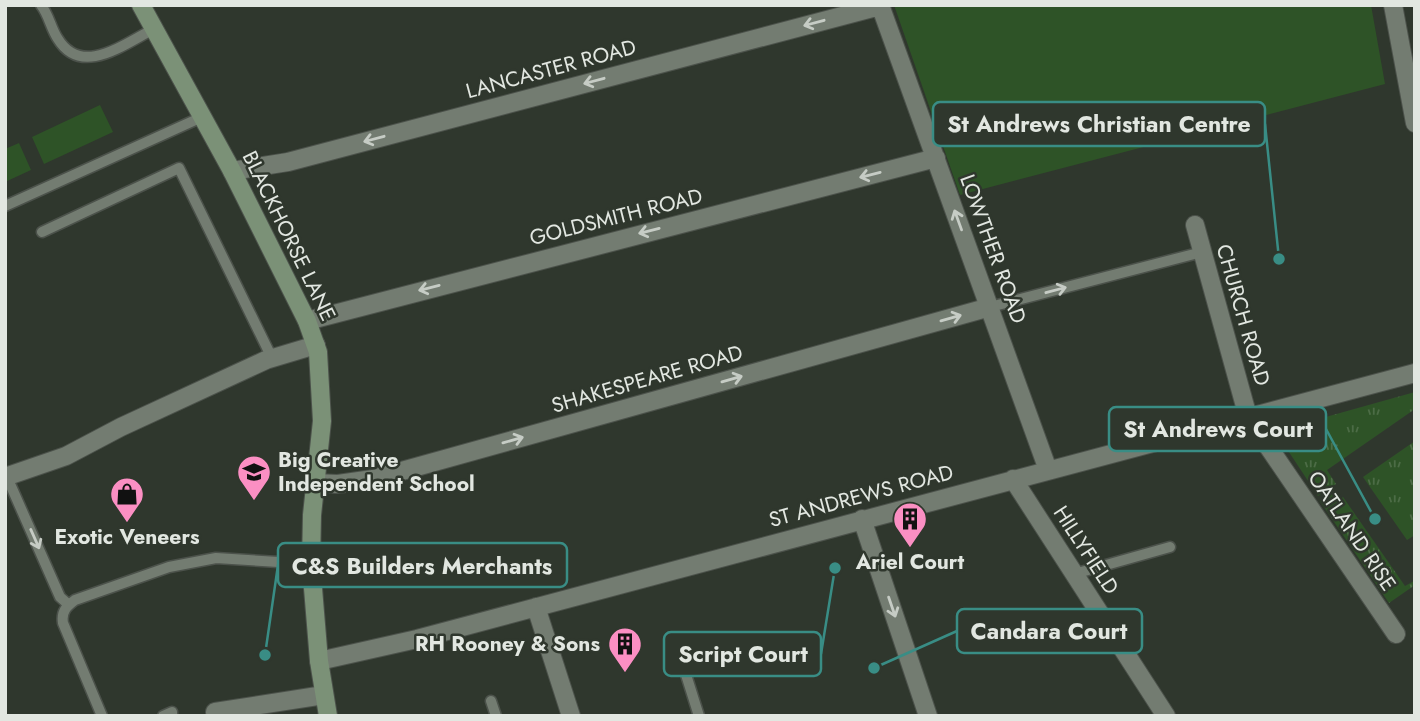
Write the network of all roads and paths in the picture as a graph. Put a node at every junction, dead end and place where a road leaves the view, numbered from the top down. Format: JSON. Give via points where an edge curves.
{"nodes":[{"id":1,"x":41,"y":5,"type":"edge"},
{"id":2,"x":1393,"y":5,"type":"edge"},
{"id":3,"x":880,"y":6,"type":"edge"},
{"id":4,"x":146,"y":7,"type":"edge"},
{"id":5,"x":155,"y":29,"type":"junction"},
{"id":6,"x":202,"y":117,"type":"junction"},
{"id":7,"x":1415,"y":122,"type":"edge"},
{"id":8,"x":936,"y":158,"type":"junction"},
{"id":9,"x":232,"y":171,"type":"junction"},
{"id":10,"x":5,"y":206,"type":"edge"},
{"id":11,"x":1195,"y":225,"type":"dead end"},
{"id":12,"x":42,"y":232,"type":"dead end"},
{"id":13,"x":1202,"y":252,"type":"junction"},
{"id":14,"x":990,"y":307,"type":"junction"},
{"id":15,"x":307,"y":321,"type":"junction"},
{"id":16,"x":316,"y":345,"type":"junction"},
{"id":17,"x":272,"y":358,"type":"junction"},
{"id":18,"x":1415,"y":373,"type":"edge"},
{"id":19,"x":1248,"y":417,"type":"junction"},
{"id":20,"x":1048,"y":470,"type":"junction"},
{"id":21,"x":6,"y":477,"type":"edge"},
{"id":22,"x":1013,"y":479,"type":"junction"},
{"id":23,"x":315,"y":483,"type":"junction"},
{"id":24,"x":862,"y":519,"type":"junction"},
{"id":25,"x":1170,"y":547,"type":"dead end"},
{"id":26,"x":311,"y":564,"type":"junction"},
{"id":27,"x":1074,"y":573,"type":"junction"},
{"id":28,"x":69,"y":605,"type":"junction"},
{"id":29,"x":536,"y":607,"type":"junction"},
{"id":30,"x":1396,"y":634,"type":"dead end"},
{"id":31,"x":677,"y":646,"type":"dead end"},
{"id":32,"x":319,"y":661,"type":"junction"},
{"id":33,"x":324,"y":695,"type":"junction"},
{"id":34,"x":491,"y":701,"type":"dead end"},
{"id":35,"x":215,"y":712,"type":"dead end"},
{"id":36,"x":102,"y":716,"type":"edge"},
{"id":37,"x":163,"y":716,"type":"edge"},
{"id":38,"x":173,"y":716,"type":"edge"},
{"id":39,"x":328,"y":716,"type":"edge"},
{"id":40,"x":496,"y":716,"type":"edge"},
{"id":41,"x":570,"y":716,"type":"edge"},
{"id":42,"x":699,"y":716,"type":"edge"},
{"id":43,"x":928,"y":716,"type":"edge"},
{"id":44,"x":1166,"y":716,"type":"edge"}],
"edges":[{"from":1,"to":5,"type":"lane","via":[[58,41],[84,58],[101,56]]},
{"from":2,"to":7,"type":"street"},
{"from":3,"to":8,"type":"street","name":"LOWTHER ROAD"},
{"from":3,"to":9,"type":"street","name":"LANCASTER ROAD","one_way":true,"via":[[288,162]]},
{"from":4,"to":5,"type":"main road","name":"BLACKHORSE LANE"},
{"from":5,"to":6,"type":"main road","name":"BLACKHORSE LANE"},
{"from":6,"to":9,"type":"main road","name":"BLACKHORSE LANE"},
{"from":6,"to":10,"type":"lane"},
{"from":14,"to":8,"type":"street","name":"LOWTHER ROAD","one_way":true},
{"from":8,"to":15,"type":"street","name":"GOLDSMITH ROAD","one_way":true},
{"from":9,"to":15,"type":"main road","name":"BLACKHORSE LANE"},
{"from":11,"to":13,"type":"street","name":"CHURCH ROAD"},
{"from":12,"to":17,"type":"lane","via":[[179,168]]},
{"from":14,"to":13,"type":"lane","one_way":true},
{"from":13,"to":19,"type":"street","name":"CHURCH ROAD"},
{"from":14,"to":20,"type":"street","name":"LOWTHER ROAD"},
{"from":23,"to":14,"type":"street","name":"SHAKESPEARE ROAD","one_way":true,"via":[[373,479]]},
{"from":15,"to":16,"type":"main road","name":"BLACKHORSE LANE"},
{"from":16,"to":17,"type":"street"},
{"from":16,"to":23,"type":"main road","name":"BLACKHORSE LANE","via":[[322,421]]},
{"from":17,"to":21,"type":"street","via":[[66,456]]},
{"from":18,"to":19,"type":"street","name":"ST ANDREWS ROAD"},
{"from":19,"to":20,"type":"street","name":"ST ANDREWS ROAD"},
{"from":19,"to":30,"type":"street","name":"OATLAND RISE"},
{"from":20,"to":22,"type":"street","name":"ST ANDREWS ROAD"},
{"from":21,"to":28,"type":"lane","one_way":true,"via":[[60,597]]},
{"from":22,"to":24,"type":"street","name":"ST ANDREWS ROAD"},
{"from":22,"to":27,"type":"street","name":"HILLYFIELD"},
{"from":23,"to":26,"type":"main road","name":"BLACKHORSE LANE"},
{"from":24,"to":29,"type":"street","name":"ST ANDREWS ROAD"},
{"from":24,"to":43,"type":"street","one_way":true},
{"from":25,"to":27,"type":"lane"},
{"from":26,"to":28,"type":"lane","via":[[216,558],[169,567]]},
{"from":26,"to":32,"type":"main road","name":"BLACKHORSE LANE"},
{"from":27,"to":44,"type":"street","name":"HILLYFIELD"},
{"from":28,"to":36,"type":"lane","via":[[63,623]]},
{"from":29,"to":32,"type":"street","name":"ST ANDREWS ROAD"},
{"from":29,"to":41,"type":"street"},
{"from":31,"to":42,"type":"lane"},
{"from":32,"to":33,"type":"main road","name":"BLACKHORSE LANE"},
{"from":33,"to":35,"type":"street"},
{"from":33,"to":39,"type":"main road","name":"BLACKHORSE LANE"},
{"from":34,"to":40,"type":"lane"},
{"from":37,"to":38,"type":"lane","via":[[172,712]]}]}
